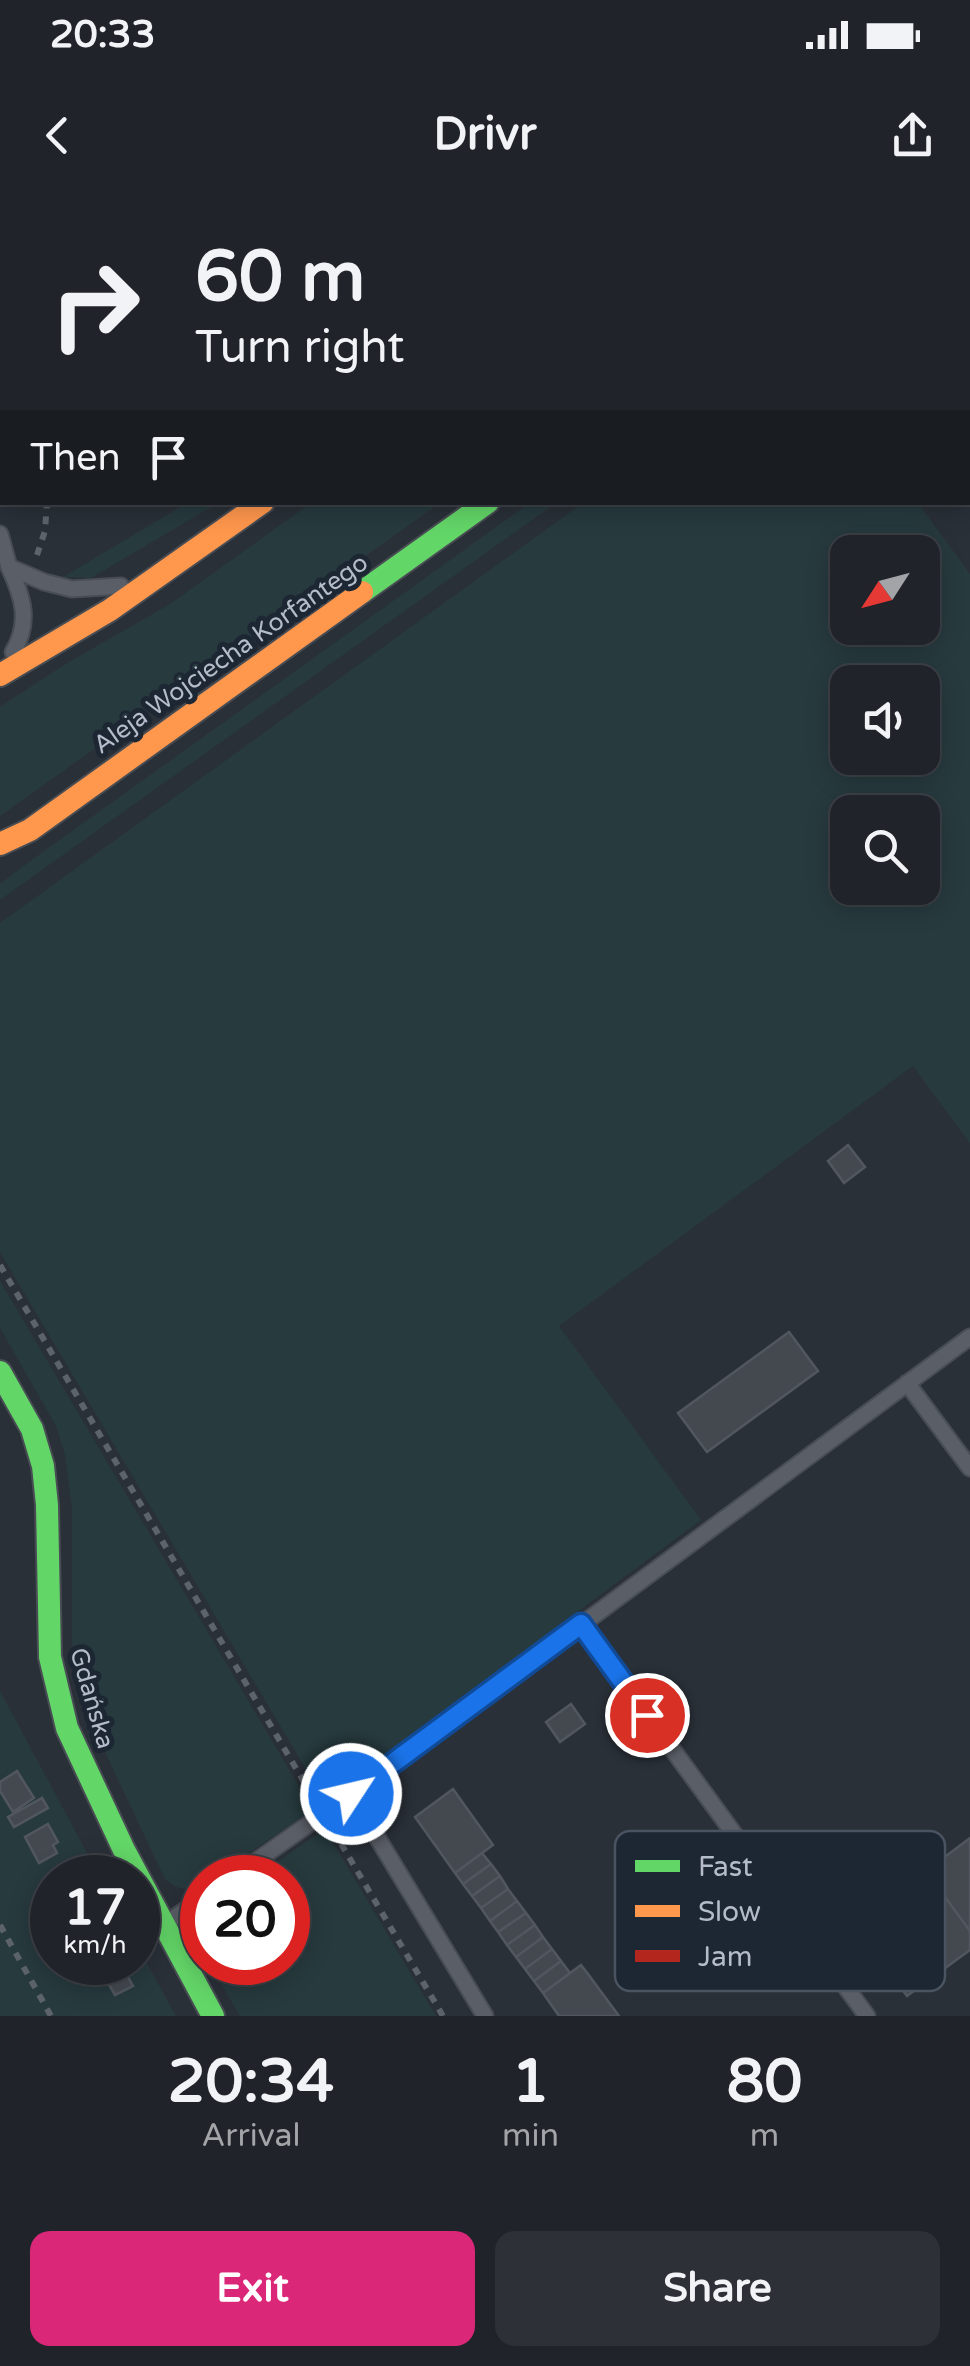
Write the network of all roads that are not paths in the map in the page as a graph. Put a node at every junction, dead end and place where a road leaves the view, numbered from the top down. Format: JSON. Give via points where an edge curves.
{"nodes":[{"id":1,"x":259,"y":505,"type":"edge"},
{"id":2,"x":484,"y":505,"type":"edge"},
{"id":3,"x":0,"y":534,"type":"edge"},
{"id":4,"x":5,"y":564,"type":"edge"},
{"id":5,"x":168,"y":570,"type":"junction"},
{"id":6,"x":0,"y":674,"type":"edge"},
{"id":7,"x":30,"y":830,"type":"junction"},
{"id":8,"x":0,"y":844,"type":"edge"},
{"id":9,"x":0,"y":859,"type":"edge"},
{"id":10,"x":970,"y":1337,"type":"edge"},
{"id":11,"x":0,"y":1372,"type":"edge"},
{"id":12,"x":907,"y":1383,"type":"junction"},
{"id":13,"x":970,"y":1468,"type":"edge"},
{"id":14,"x":581,"y":1624,"type":"junction"},
{"id":15,"x":351,"y":1794,"type":"junction"},
{"id":16,"x":732,"y":1831,"type":"edge"},
{"id":17,"x":265,"y":1855,"type":"edge"},
{"id":18,"x":180,"y":1914,"type":"edge"},
{"id":19,"x":164,"y":1926,"type":"junction"},
{"id":20,"x":849,"y":1991,"type":"edge"},
{"id":21,"x":213,"y":2016,"type":"edge"},
{"id":22,"x":485,"y":2016,"type":"edge"},
{"id":23,"x":867,"y":2016,"type":"edge"}],
"edges":[{"from":1,"to":5,"type":"main road"},
{"from":2,"to":7,"type":"main road","name":"Aleja Wojciecha Korfantego"},
{"from":3,"to":4,"type":"lane"},
{"from":4,"to":5,"type":"lane","via":[[72,589],[123,586]]},
{"from":4,"to":6,"type":"lane","via":[[24,602],[24,622]]},
{"from":5,"to":6,"type":"main road"},
{"from":7,"to":8,"type":"main road","name":"Aleja Wojciecha Korfantego"},
{"from":7,"to":9,"type":"main road"},
{"from":10,"to":12,"type":"lane"},
{"from":11,"to":19,"type":"main road","name":"Gdańska","via":[[43,1466],[50,1657],[67,1728]]},
{"from":12,"to":13,"type":"lane"},
{"from":12,"to":14,"type":"lane"},
{"from":14,"to":15,"type":"lane"},
{"from":14,"to":16,"type":"lane"},
{"from":15,"to":17,"type":"lane"},
{"from":15,"to":22,"type":"lane"},
{"from":18,"to":19,"type":"lane"},
{"from":19,"to":21,"type":"main road","name":"Gdańska"},
{"from":20,"to":23,"type":"lane"}]}
